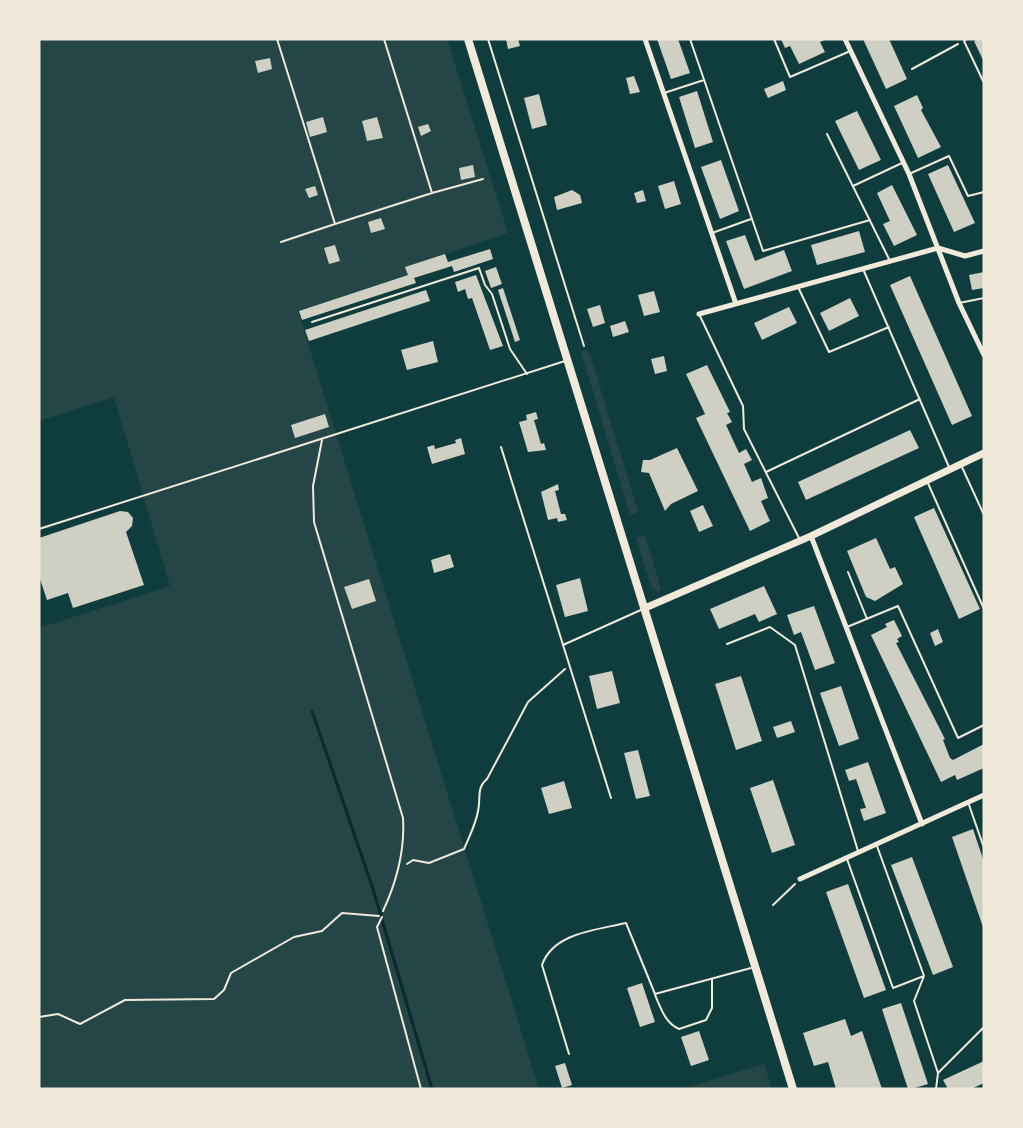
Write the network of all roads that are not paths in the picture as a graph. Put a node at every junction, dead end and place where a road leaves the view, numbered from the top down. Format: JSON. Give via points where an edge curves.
{"nodes":[{"id":1,"x":277,"y":39,"type":"edge"},
{"id":2,"x":384,"y":39,"type":"edge"},
{"id":3,"x":468,"y":39,"type":"edge"},
{"id":4,"x":645,"y":39,"type":"edge"},
{"id":5,"x":690,"y":39,"type":"edge"},
{"id":6,"x":774,"y":39,"type":"edge"},
{"id":7,"x":846,"y":39,"type":"edge"},
{"id":8,"x":965,"y":40,"type":"edge"},
{"id":9,"x":851,"y":51,"type":"junction"},
{"id":10,"x":704,"y":80,"type":"junction"},
{"id":11,"x":984,"y":83,"type":"edge"},
{"id":12,"x":664,"y":93,"type":"junction"},
{"id":13,"x":827,"y":134,"type":"dead end"},
{"id":14,"x":903,"y":162,"type":"junction"},
{"id":15,"x":909,"y":174,"type":"junction"},
{"id":16,"x":483,"y":178,"type":"dead end"},
{"id":17,"x":853,"y":186,"type":"junction"},
{"id":18,"x":984,"y":192,"type":"edge"},
{"id":19,"x":432,"y":193,"type":"junction"},
{"id":20,"x":751,"y":219,"type":"junction"},
{"id":21,"x":870,"y":220,"type":"junction"},
{"id":22,"x":335,"y":224,"type":"junction"},
{"id":23,"x":712,"y":233,"type":"junction"},
{"id":24,"x":281,"y":242,"type":"dead end"},
{"id":25,"x":938,"y":248,"type":"junction"},
{"id":26,"x":984,"y":251,"type":"edge"},
{"id":27,"x":890,"y":261,"type":"junction"},
{"id":28,"x":863,"y":269,"type":"junction"},
{"id":29,"x":798,"y":287,"type":"junction"},
{"id":30,"x":984,"y":298,"type":"edge"},
{"id":31,"x":959,"y":303,"type":"junction"},
{"id":32,"x":736,"y":304,"type":"junction"},
{"id":33,"x":699,"y":314,"type":"joint"},
{"id":34,"x":312,"y":322,"type":"dead end"},
{"id":35,"x":889,"y":327,"type":"junction"},
{"id":36,"x":984,"y":355,"type":"edge"},
{"id":37,"x":568,"y":360,"type":"junction"},
{"id":38,"x":527,"y":374,"type":"junction"},
{"id":39,"x":920,"y":399,"type":"junction"},
{"id":40,"x":322,"y":441,"type":"junction"},
{"id":41,"x":501,"y":447,"type":"dead end"},
{"id":42,"x":984,"y":453,"type":"edge"},
{"id":43,"x":961,"y":465,"type":"junction"},
{"id":44,"x":950,"y":470,"type":"junction"},
{"id":45,"x":766,"y":472,"type":"junction"},
{"id":46,"x":927,"y":481,"type":"junction"},
{"id":47,"x":984,"y":515,"type":"edge"},
{"id":48,"x":39,"y":529,"type":"edge"},
{"id":49,"x":811,"y":536,"type":"junction"},
{"id":50,"x":801,"y":541,"type":"junction"},
{"id":51,"x":848,"y":572,"type":"dead end"},
{"id":52,"x":645,"y":608,"type":"junction"},
{"id":53,"x":984,"y":609,"type":"edge"},
{"id":54,"x":867,"y":619,"type":"junction"},
{"id":55,"x":846,"y":627,"type":"junction"},
{"id":56,"x":563,"y":645,"type":"junction"},
{"id":57,"x":727,"y":645,"type":"dead end"},
{"id":58,"x":984,"y":725,"type":"edge"},
{"id":59,"x":984,"y":795,"type":"edge"},
{"id":60,"x":611,"y":798,"type":"dead end"},
{"id":61,"x":968,"y":802,"type":"junction"},
{"id":62,"x":922,"y":824,"type":"junction"},
{"id":63,"x":877,"y":846,"type":"junction"},
{"id":64,"x":984,"y":848,"type":"edge"},
{"id":65,"x":859,"y":853,"type":"junction"},
{"id":66,"x":847,"y":859,"type":"junction"},
{"id":67,"x":800,"y":879,"type":"road end"},
{"id":68,"x":383,"y":911,"type":"road end"},
{"id":69,"x":755,"y":967,"type":"junction"},
{"id":70,"x":924,"y":976,"type":"junction"},
{"id":71,"x":711,"y":979,"type":"junction"},
{"id":72,"x":655,"y":994,"type":"junction"},
{"id":73,"x":984,"y":1027,"type":"edge"},
{"id":74,"x":569,"y":1054,"type":"dead end"},
{"id":75,"x":938,"y":1072,"type":"junction"},
{"id":76,"x":793,"y":1089,"type":"edge"},
{"id":77,"x":936,"y":1089,"type":"edge"}],
"edges":[{"from":1,"to":22,"type":"lane"},
{"from":2,"to":19,"type":"lane"},
{"from":3,"to":37,"type":"highway"},
{"from":4,"to":12,"type":"street"},
{"from":5,"to":10,"type":"lane"},
{"from":6,"to":9,"type":"lane","via":[[790,77]]},
{"from":7,"to":9,"type":"street"},
{"from":8,"to":11,"type":"lane"},
{"from":9,"to":14,"type":"street"},
{"from":10,"to":12,"type":"lane"},
{"from":10,"to":20,"type":"lane"},
{"from":12,"to":23,"type":"street"},
{"from":13,"to":17,"type":"lane"},
{"from":14,"to":15,"type":"street"},
{"from":14,"to":17,"type":"lane"},
{"from":15,"to":18,"type":"lane","via":[[950,156],[968,196]]},
{"from":15,"to":25,"type":"street"},
{"from":16,"to":19,"type":"lane"},
{"from":17,"to":21,"type":"lane"},
{"from":19,"to":22,"type":"lane"},
{"from":20,"to":21,"type":"lane","via":[[763,251]]},
{"from":20,"to":23,"type":"lane"},
{"from":21,"to":27,"type":"lane"},
{"from":22,"to":24,"type":"lane"},
{"from":23,"to":32,"type":"street"},
{"from":25,"to":26,"type":"street","via":[[965,256]]},
{"from":25,"to":27,"type":"street"},
{"from":25,"to":31,"type":"street"},
{"from":27,"to":28,"type":"street"},
{"from":28,"to":29,"type":"street"},
{"from":28,"to":35,"type":"lane"},
{"from":29,"to":32,"type":"street"},
{"from":29,"to":35,"type":"lane","via":[[829,352]]},
{"from":30,"to":31,"type":"lane"},
{"from":31,"to":36,"type":"street"},
{"from":32,"to":33,"type":"street"},
{"from":33,"to":45,"type":"lane","via":[[744,406],[744,429]]},
{"from":34,"to":38,"type":"lane","via":[[479,268],[510,349]]},
{"from":35,"to":39,"type":"lane"},
{"from":37,"to":38,"type":"lane"},
{"from":37,"to":52,"type":"highway"},
{"from":38,"to":40,"type":"lane"},
{"from":39,"to":44,"type":"lane"},
{"from":39,"to":45,"type":"lane"},
{"from":40,"to":48,"type":"lane"},
{"from":40,"to":68,"type":"lane","via":[[312,486],[314,522],[403,818],[404,842],[396,883]]},
{"from":41,"to":56,"type":"lane"},
{"from":42,"to":43,"type":"main road"},
{"from":43,"to":44,"type":"main road"},
{"from":43,"to":47,"type":"lane"},
{"from":44,"to":46,"type":"main road"},
{"from":45,"to":50,"type":"lane"},
{"from":46,"to":49,"type":"main road"},
{"from":46,"to":53,"type":"lane"},
{"from":49,"to":50,"type":"main road"},
{"from":49,"to":55,"type":"street"},
{"from":50,"to":52,"type":"main road"},
{"from":51,"to":54,"type":"lane"},
{"from":52,"to":56,"type":"lane"},
{"from":52,"to":69,"type":"highway"},
{"from":54,"to":55,"type":"lane"},
{"from":54,"to":58,"type":"lane","via":[[898,606],[958,738]]},
{"from":55,"to":62,"type":"street"},
{"from":56,"to":60,"type":"lane"},
{"from":57,"to":65,"type":"lane","via":[[770,627],[795,645]]},
{"from":59,"to":61,"type":"street"},
{"from":61,"to":62,"type":"street"},
{"from":61,"to":64,"type":"lane"},
{"from":62,"to":63,"type":"street"},
{"from":63,"to":65,"type":"street"},
{"from":63,"to":70,"type":"lane"},
{"from":65,"to":66,"type":"street"},
{"from":66,"to":67,"type":"street"},
{"from":66,"to":70,"type":"lane","via":[[893,988]]},
{"from":69,"to":71,"type":"lane"},
{"from":69,"to":76,"type":"highway"},
{"from":70,"to":75,"type":"lane","via":[[914,1001]]},
{"from":71,"to":72,"type":"lane"},
{"from":71,"to":72,"type":"lane","via":[[712,1008],[706,1020],[679,1029],[664,1016]]},
{"from":72,"to":74,"type":"lane","via":[[626,923],[558,943],[546,952],[542,965]]},
{"from":73,"to":75,"type":"lane"},
{"from":75,"to":77,"type":"lane"}]}
